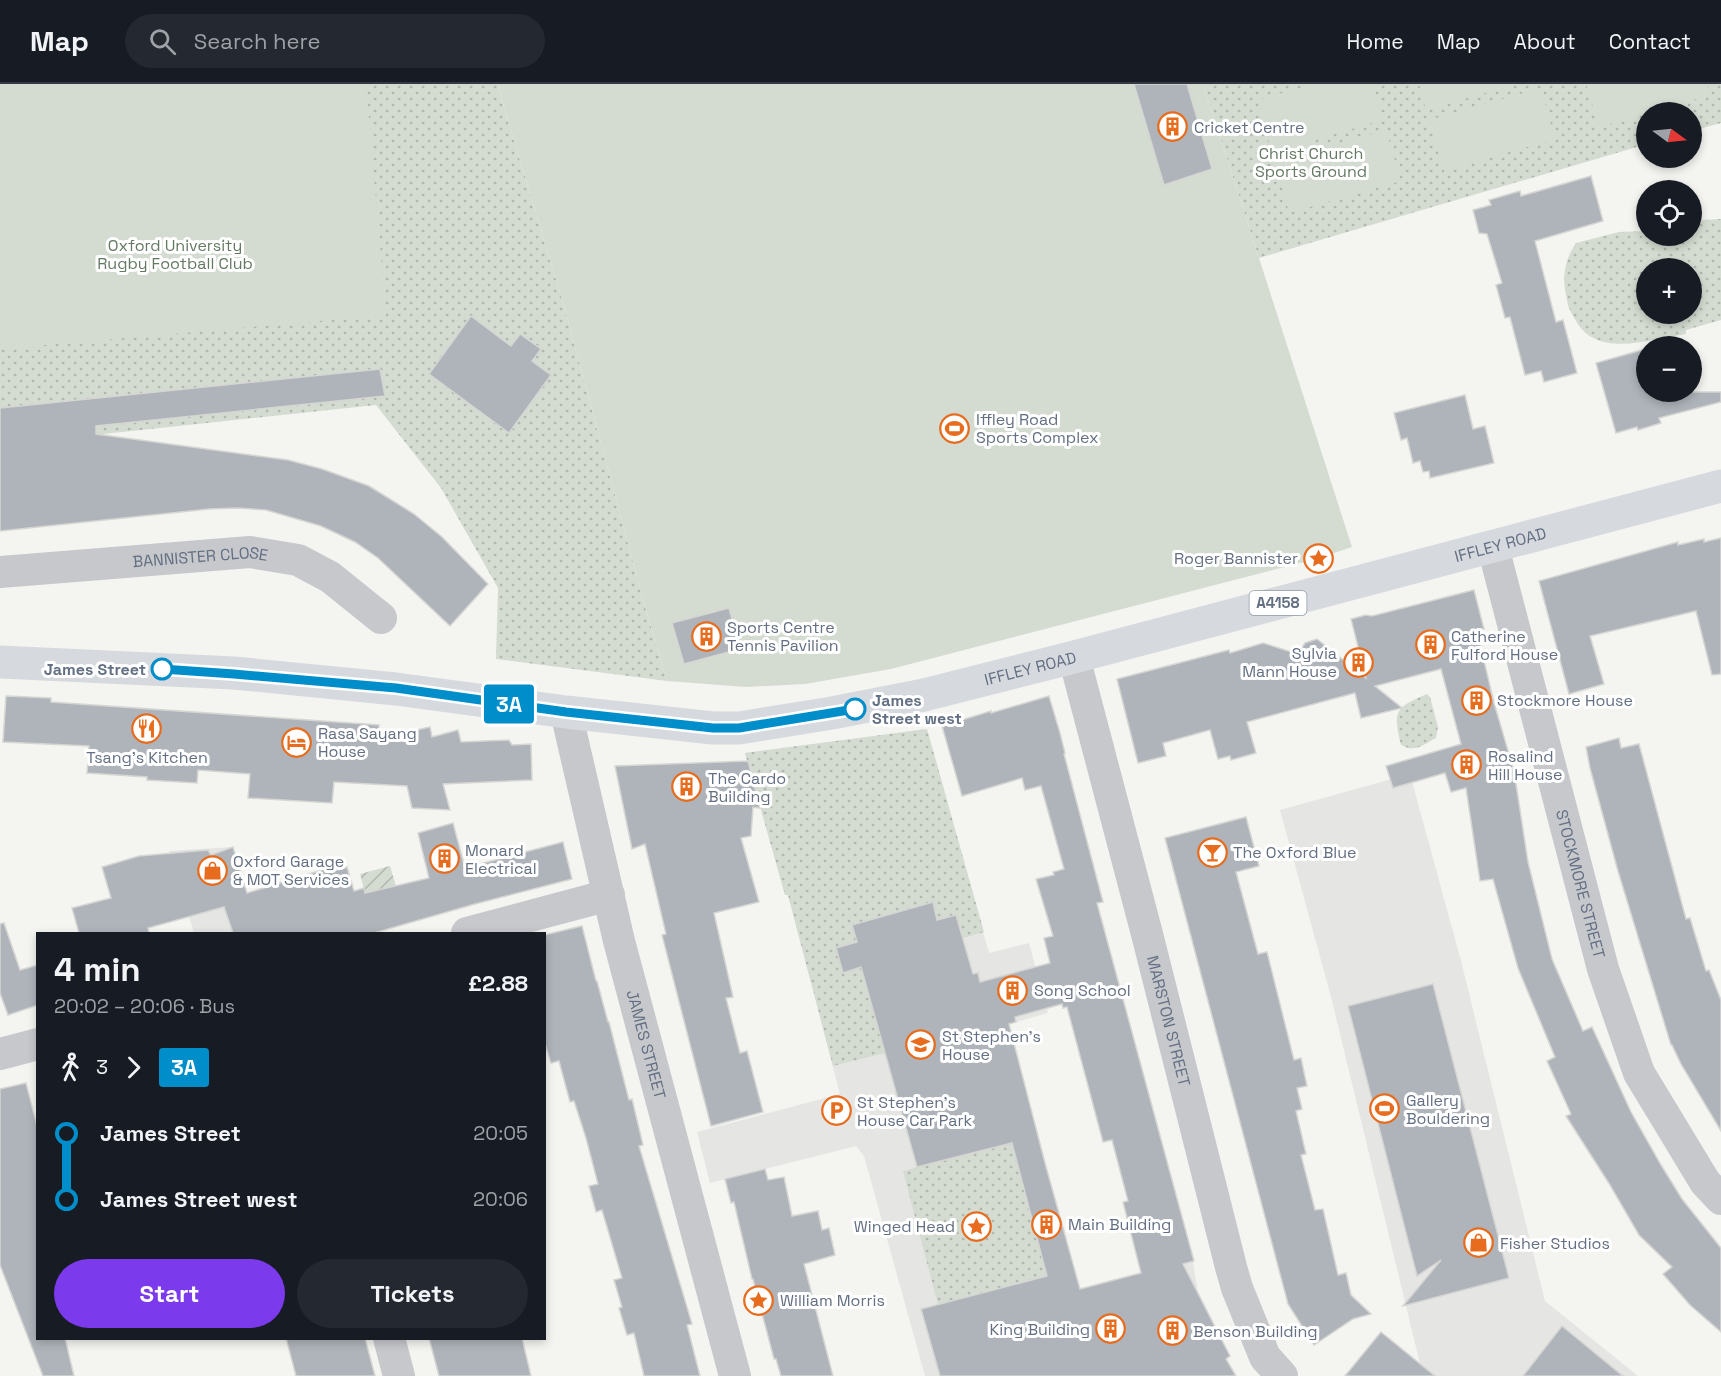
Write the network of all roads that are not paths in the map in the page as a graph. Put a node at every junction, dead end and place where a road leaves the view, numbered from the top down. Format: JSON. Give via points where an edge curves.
{"nodes":[{"id":1,"x":1721,"y":486,"type":"edge"},
{"id":2,"x":1492,"y":547,"type":"junction"},
{"id":3,"x":0,"y":572,"type":"edge"},
{"id":4,"x":381,"y":618,"type":"dead end"},
{"id":5,"x":1074,"y":657,"type":"junction"},
{"id":6,"x":0,"y":662,"type":"edge"},
{"id":7,"x":566,"y":712,"type":"junction"},
{"id":8,"x":609,"y":895,"type":"junction"},
{"id":9,"x":471,"y":932,"type":"edge"},
{"id":10,"x":36,"y":1045,"type":"edge"},
{"id":11,"x":0,"y":1054,"type":"edge"},
{"id":12,"x":1721,"y":1199,"type":"edge"},
{"id":13,"x":390,"y":1340,"type":"edge"},
{"id":14,"x":399,"y":1376,"type":"edge"},
{"id":15,"x":735,"y":1376,"type":"edge"},
{"id":16,"x":1282,"y":1376,"type":"edge"}],
"edges":[{"from":1,"to":2,"type":"main road","name":"IFFLEY ROAD","number":"A4158"},
{"from":2,"to":5,"type":"main road","name":"IFFLEY ROAD","number":"A4158"},
{"from":2,"to":12,"type":"street","name":"STOCKMORE STREET","via":[[1603,969],[1639,1072],[1705,1182]]},
{"from":3,"to":4,"type":"street","name":"BANNISTER CLOSE","via":[[250,552],[298,560],[330,577]]},
{"from":5,"to":7,"type":"main road","name":"IFFLEY ROAD","number":"A4158","via":[[924,695],[739,728]]},
{"from":5,"to":16,"type":"street","name":"MARSTON STREET","via":[[1237,1288],[1265,1357]]},
{"from":6,"to":7,"type":"main road","name":"IFFLEY ROAD","number":"A4158","via":[[234,674],[396,688]]},
{"from":7,"to":8,"type":"street","name":"JAMES STREET"},
{"from":8,"to":9,"type":"street"},
{"from":8,"to":15,"type":"street","name":"JAMES STREET"},
{"from":10,"to":11,"type":"street"},
{"from":13,"to":14,"type":"street"}]}
